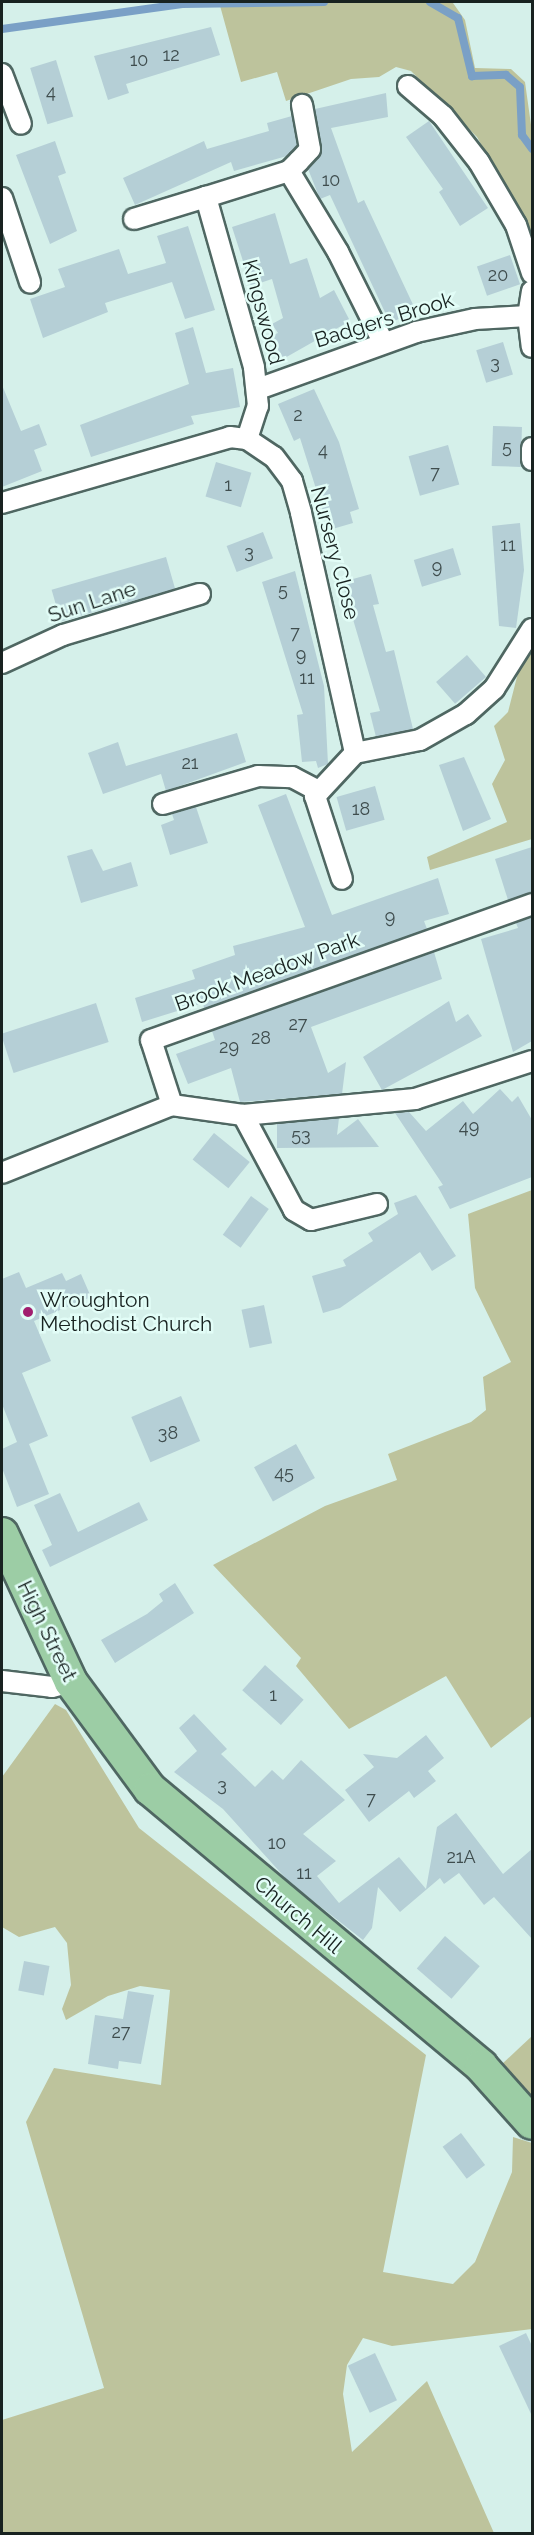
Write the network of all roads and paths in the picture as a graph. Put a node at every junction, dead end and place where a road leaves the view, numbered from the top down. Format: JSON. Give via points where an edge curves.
{"nodes":[{"id":1,"x":2,"y":74,"type":"edge"},
{"id":2,"x":408,"y":86,"type":"dead end"},
{"id":3,"x":302,"y":105,"type":"dead end"},
{"id":4,"x":21,"y":124,"type":"dead end"},
{"id":5,"x":289,"y":171,"type":"junction"},
{"id":6,"x":206,"y":197,"type":"junction"},
{"id":7,"x":2,"y":198,"type":"edge"},
{"id":8,"x":134,"y":219,"type":"dead end"},
{"id":9,"x":532,"y":273,"type":"edge"},
{"id":10,"x":30,"y":282,"type":"dead end"},
{"id":11,"x":532,"y":291,"type":"edge"},
{"id":12,"x":528,"y":316,"type":"junction"},
{"id":13,"x":383,"y":342,"type":"junction"},
{"id":14,"x":532,"y":348,"type":"edge"},
{"id":15,"x":258,"y":389,"type":"junction"},
{"id":16,"x":247,"y":439,"type":"junction"},
{"id":17,"x":532,"y":448,"type":"edge"},
{"id":18,"x":532,"y":460,"type":"edge"},
{"id":19,"x":2,"y":503,"type":"edge"},
{"id":20,"x":200,"y":594,"type":"dead end"},
{"id":21,"x":532,"y":629,"type":"edge"},
{"id":22,"x":2,"y":663,"type":"edge"},
{"id":23,"x":356,"y":753,"type":"junction"},
{"id":24,"x":316,"y":790,"type":"junction"},
{"id":25,"x":163,"y":804,"type":"dead end"},
{"id":26,"x":342,"y":879,"type":"dead end"},
{"id":27,"x":532,"y":904,"type":"edge"},
{"id":28,"x":532,"y":1061,"type":"edge"},
{"id":29,"x":172,"y":1105,"type":"junction"},
{"id":30,"x":243,"y":1115,"type":"junction"},
{"id":31,"x":2,"y":1173,"type":"edge"},
{"id":32,"x":377,"y":1204,"type":"dead end"},
{"id":33,"x":2,"y":1534,"type":"edge"},
{"id":34,"x":2,"y":1681,"type":"edge"},
{"id":35,"x":74,"y":1688,"type":"junction"},
{"id":36,"x":532,"y":2123,"type":"edge"}],
"edges":[{"from":1,"to":4,"type":"street"},
{"from":2,"to":9,"type":"street","via":[[443,116],[479,162],[516,225]]},
{"from":3,"to":5,"type":"street","via":[[310,149]]},
{"from":5,"to":6,"type":"street"},
{"from":5,"to":13,"type":"street","via":[[338,252]]},
{"from":6,"to":8,"type":"street"},
{"from":6,"to":15,"type":"street","name":"Kingswood"},
{"from":7,"to":10,"type":"street"},
{"from":11,"to":12,"type":"street"},
{"from":12,"to":13,"type":"street","name":"Badgers Brook","via":[[450,323]]},
{"from":12,"to":14,"type":"street"},
{"from":13,"to":15,"type":"street","name":"Badgers Brook"},
{"from":15,"to":16,"type":"street","name":"Kingswood"},
{"from":16,"to":19,"type":"street","via":[[209,441]]},
{"from":16,"to":23,"type":"street","name":"Nursery Close","via":[[274,457],[292,482],[342,679]]},
{"from":17,"to":18,"type":"street"},
{"from":20,"to":22,"type":"street","name":"Sun Lane","via":[[63,636]]},
{"from":21,"to":23,"type":"street","via":[[494,689],[466,714],[420,740]]},
{"from":23,"to":24,"type":"street"},
{"from":24,"to":25,"type":"street","via":[[292,777],[258,776]]},
{"from":24,"to":26,"type":"street","via":[[315,802]]},
{"from":27,"to":29,"type":"street","name":"Brook Meadow Park","via":[[151,1040]]},
{"from":28,"to":30,"type":"street","via":[[415,1099]]},
{"from":29,"to":30,"type":"street"},
{"from":29,"to":31,"type":"street"},
{"from":30,"to":32,"type":"street","via":[[294,1210],[311,1220]]},
{"from":33,"to":35,"type":"main road","name":"High Street"},
{"from":34,"to":35,"type":"street"},
{"from":35,"to":36,"type":"main road","name":"Church Hill","via":[[136,1772],[172,1809],[481,2066]]}]}
